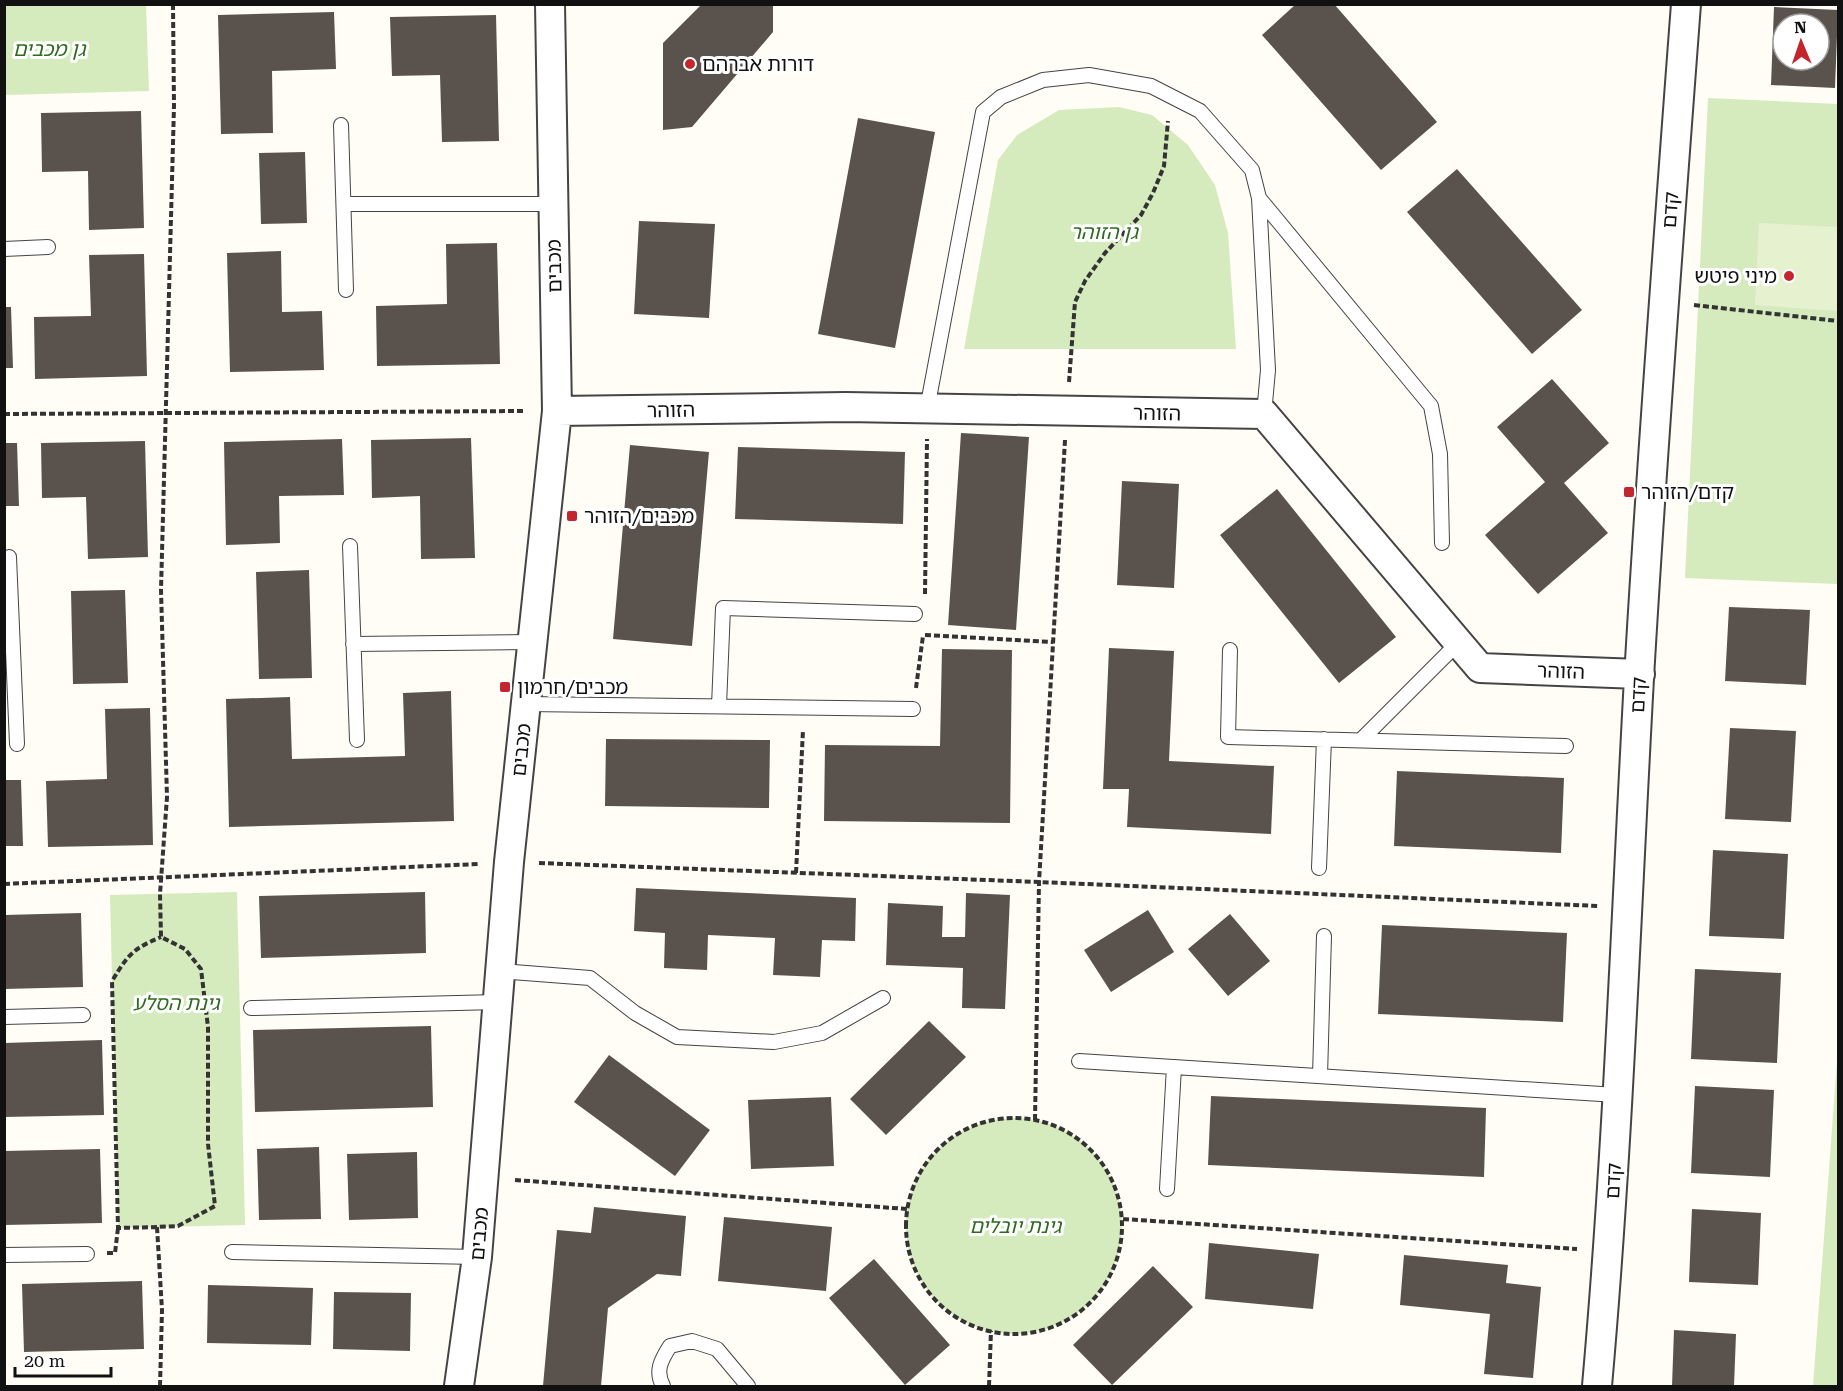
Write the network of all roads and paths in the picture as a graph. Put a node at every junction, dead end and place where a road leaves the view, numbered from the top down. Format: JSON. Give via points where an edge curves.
{"nodes":[{"id":1,"x":173,"y":4,"type":"edge"},
{"id":2,"x":550,"y":4,"type":"edge"},
{"id":3,"x":1686,"y":4,"type":"edge"},
{"id":4,"x":1168,"y":95,"type":"junction"},
{"id":5,"x":342,"y":125,"type":"dead end"},
{"id":6,"x":1259,"y":198,"type":"junction"},
{"id":7,"x":344,"y":204,"type":"junction"},
{"id":8,"x":553,"y":204,"type":"junction"},
{"id":9,"x":48,"y":247,"type":"dead end"},
{"id":10,"x":4,"y":249,"type":"edge"},
{"id":11,"x":346,"y":290,"type":"dead end"},
{"id":12,"x":1664,"y":302,"type":"junction"},
{"id":13,"x":1839,"y":321,"type":"edge"},
{"id":14,"x":927,"y":409,"type":"junction"},
{"id":15,"x":557,"y":411,"type":"junction"},
{"id":16,"x":1067,"y":411,"type":"junction"},
{"id":17,"x":166,"y":413,"type":"junction"},
{"id":18,"x":4,"y":414,"type":"edge"},
{"id":19,"x":1264,"y":414,"type":"junction"},
{"id":20,"x":1442,"y":543,"type":"dead end"},
{"id":21,"x":350,"y":546,"type":"dead end"},
{"id":22,"x":9,"y":557,"type":"dead end"},
{"id":23,"x":920,"y":614,"type":"junction"},
{"id":24,"x":923,"y":635,"type":"junction"},
{"id":25,"x":532,"y":642,"type":"junction"},
{"id":26,"x":1053,"y":642,"type":"junction"},
{"id":27,"x":1458,"y":643,"type":"junction"},
{"id":28,"x":353,"y":644,"type":"junction"},
{"id":29,"x":1230,"y":650,"type":"dead end"},
{"id":30,"x":9,"y":669,"type":"edge"},
{"id":31,"x":1640,"y":674,"type":"junction"},
{"id":32,"x":526,"y":704,"type":"junction"},
{"id":33,"x":719,"y":706,"type":"junction"},
{"id":34,"x":913,"y":709,"type":"joint"},
{"id":35,"x":803,"y":729,"type":"dead end"},
{"id":36,"x":1324,"y":739,"type":"junction"},
{"id":37,"x":357,"y":740,"type":"dead end"},
{"id":38,"x":1361,"y":740,"type":"junction"},
{"id":39,"x":17,"y":744,"type":"dead end"},
{"id":40,"x":1566,"y":746,"type":"dead end"},
{"id":41,"x":509,"y":862,"type":"junction"},
{"id":42,"x":1319,"y":868,"type":"dead end"},
{"id":43,"x":796,"y":873,"type":"junction"},
{"id":44,"x":161,"y":877,"type":"junction"},
{"id":45,"x":1039,"y":882,"type":"junction"},
{"id":46,"x":4,"y":884,"type":"edge"},
{"id":47,"x":1627,"y":907,"type":"junction"},
{"id":48,"x":1324,"y":936,"type":"dead end"},
{"id":49,"x":161,"y":937,"type":"junction"},
{"id":50,"x":501,"y":971,"type":"junction"},
{"id":51,"x":883,"y":998,"type":"dead end"},
{"id":52,"x":498,"y":1002,"type":"junction"},
{"id":53,"x":251,"y":1008,"type":"dead end"},
{"id":54,"x":83,"y":1015,"type":"dead end"},
{"id":55,"x":4,"y":1017,"type":"edge"},
{"id":56,"x":1078,"y":1061,"type":"dead end"},
{"id":57,"x":1174,"y":1066,"type":"junction"},
{"id":58,"x":1320,"y":1076,"type":"junction"},
{"id":59,"x":1617,"y":1095,"type":"junction"},
{"id":60,"x":1035,"y":1119,"type":"junction"},
{"id":61,"x":484,"y":1177,"type":"junction"},
{"id":62,"x":1167,"y":1189,"type":"dead end"},
{"id":63,"x":907,"y":1209,"type":"junction"},
{"id":64,"x":1123,"y":1219,"type":"junction"},
{"id":65,"x":157,"y":1227,"type":"junction"},
{"id":66,"x":1609,"y":1251,"type":"junction"},
{"id":67,"x":232,"y":1252,"type":"dead end"},
{"id":68,"x":87,"y":1254,"type":"dead end"},
{"id":69,"x":4,"y":1255,"type":"edge"},
{"id":70,"x":477,"y":1257,"type":"junction"},
{"id":71,"x":991,"y":1331,"type":"junction"},
{"id":72,"x":160,"y":1386,"type":"edge"},
{"id":73,"x":459,"y":1386,"type":"edge"},
{"id":74,"x":663,"y":1386,"type":"edge"},
{"id":75,"x":748,"y":1386,"type":"edge"},
{"id":76,"x":989,"y":1386,"type":"edge"},
{"id":77,"x":1598,"y":1386,"type":"edge"}],
"edges":[{"from":1,"to":17,"type":"path"},
{"from":2,"to":8,"type":"street","name":"מכבים"},
{"from":3,"to":12,"type":"street","name":"קדם"},
{"from":4,"to":6,"type":"lane","via":[[1200,111],[1252,170]]},
{"from":4,"to":14,"type":"lane","via":[[1151,86],[1089,75],[1043,80],[1001,97],[983,112]]},
{"from":4,"to":16,"type":"path","via":[[1164,166],[1153,193],[1141,215],[1085,280],[1075,302]]},
{"from":5,"to":7,"type":"lane"},
{"from":6,"to":19,"type":"lane","via":[[1268,370]]},
{"from":6,"to":20,"type":"lane","via":[[1431,406],[1440,454]]},
{"from":7,"to":8,"type":"lane"},
{"from":7,"to":11,"type":"lane"},
{"from":8,"to":15,"type":"street","name":"מכבים"},
{"from":9,"to":10,"type":"lane"},
{"from":12,"to":13,"type":"path"},
{"from":12,"to":31,"type":"street","name":"קדם"},
{"from":14,"to":15,"type":"street","name":"הזוהר"},
{"from":14,"to":16,"type":"street","name":"הזוהר"},
{"from":14,"to":23,"type":"path"},
{"from":15,"to":17,"type":"path"},
{"from":15,"to":25,"type":"street","name":"מכבים"},
{"from":16,"to":19,"type":"street","name":"הזוהר"},
{"from":16,"to":26,"type":"path"},
{"from":17,"to":18,"type":"path"},
{"from":17,"to":44,"type":"path","via":[[161,590],[167,797]]},
{"from":19,"to":27,"type":"street","name":"הזוהר"},
{"from":21,"to":28,"type":"lane"},
{"from":22,"to":30,"type":"lane"},
{"from":23,"to":24,"type":"path"},
{"from":23,"to":33,"type":"lane","via":[[723,608]]},
{"from":24,"to":26,"type":"path"},
{"from":24,"to":34,"type":"path"},
{"from":25,"to":28,"type":"lane"},
{"from":25,"to":32,"type":"street","name":"מכבים"},
{"from":26,"to":45,"type":"path"},
{"from":27,"to":31,"type":"street","name":"הזוהר","via":[[1480,669]]},
{"from":27,"to":38,"type":"lane"},
{"from":28,"to":37,"type":"lane"},
{"from":29,"to":36,"type":"lane","via":[[1228,737]]},
{"from":30,"to":39,"type":"lane"},
{"from":31,"to":47,"type":"street","name":"קדם"},
{"from":32,"to":33,"type":"lane"},
{"from":32,"to":41,"type":"street","name":"מכבים"},
{"from":33,"to":34,"type":"lane"},
{"from":35,"to":43,"type":"path"},
{"from":36,"to":38,"type":"lane"},
{"from":36,"to":42,"type":"lane"},
{"from":38,"to":40,"type":"lane"},
{"from":41,"to":43,"type":"path"},
{"from":41,"to":44,"type":"path"},
{"from":41,"to":50,"type":"street","name":"מכבים"},
{"from":43,"to":45,"type":"path"},
{"from":44,"to":46,"type":"path"},
{"from":44,"to":49,"type":"path"},
{"from":45,"to":47,"type":"path"},
{"from":45,"to":60,"type":"path"},
{"from":47,"to":59,"type":"street","name":"קדם"},
{"from":48,"to":58,"type":"lane"},
{"from":49,"to":65,"type":"path","via":[[185,949],[201,969],[208,1028],[208,1144],[215,1206],[178,1227]]},
{"from":49,"to":65,"type":"path","via":[[128,955],[112,981],[118,1228]]},
{"from":50,"to":51,"type":"lane","via":[[590,978],[635,1013],[676,1037],[774,1042],[812,1035]]},
{"from":50,"to":52,"type":"street","name":"מכבים"},
{"from":52,"to":53,"type":"lane"},
{"from":52,"to":61,"type":"street","name":"מכבים"},
{"from":54,"to":55,"type":"lane"},
{"from":56,"to":57,"type":"lane"},
{"from":57,"to":58,"type":"lane"},
{"from":57,"to":62,"type":"lane"},
{"from":58,"to":59,"type":"lane"},
{"from":59,"to":66,"type":"street","name":"קדם"},
{"from":60,"to":63,"type":"path","via":[[1000,1118],[967,1128],[938,1148],[918,1176]]},
{"from":60,"to":64,"type":"path","via":[[1063,1129],[1086,1144],[1105,1166],[1118,1192]]},
{"from":61,"to":63,"type":"path"},
{"from":61,"to":70,"type":"street","name":"מכבים"},
{"from":63,"to":71,"type":"path","via":[[907,1242],[916,1273],[928,1291],[960,1320]]},
{"from":64,"to":66,"type":"path"},
{"from":64,"to":71,"type":"path","via":[[1120,1252],[1107,1283],[1085,1308],[1056,1325],[1035,1331]]},
{"from":65,"to":72,"type":"path","via":[[162,1310]]},
{"from":66,"to":77,"type":"street","name":"קדם"},
{"from":67,"to":70,"type":"lane"},
{"from":68,"to":69,"type":"lane"},
{"from":70,"to":73,"type":"street","name":"מכבים"},
{"from":71,"to":76,"type":"path"},
{"from":74,"to":75,"type":"lane","via":[[660,1363],[670,1346],[692,1341],[717,1349]]}]}
